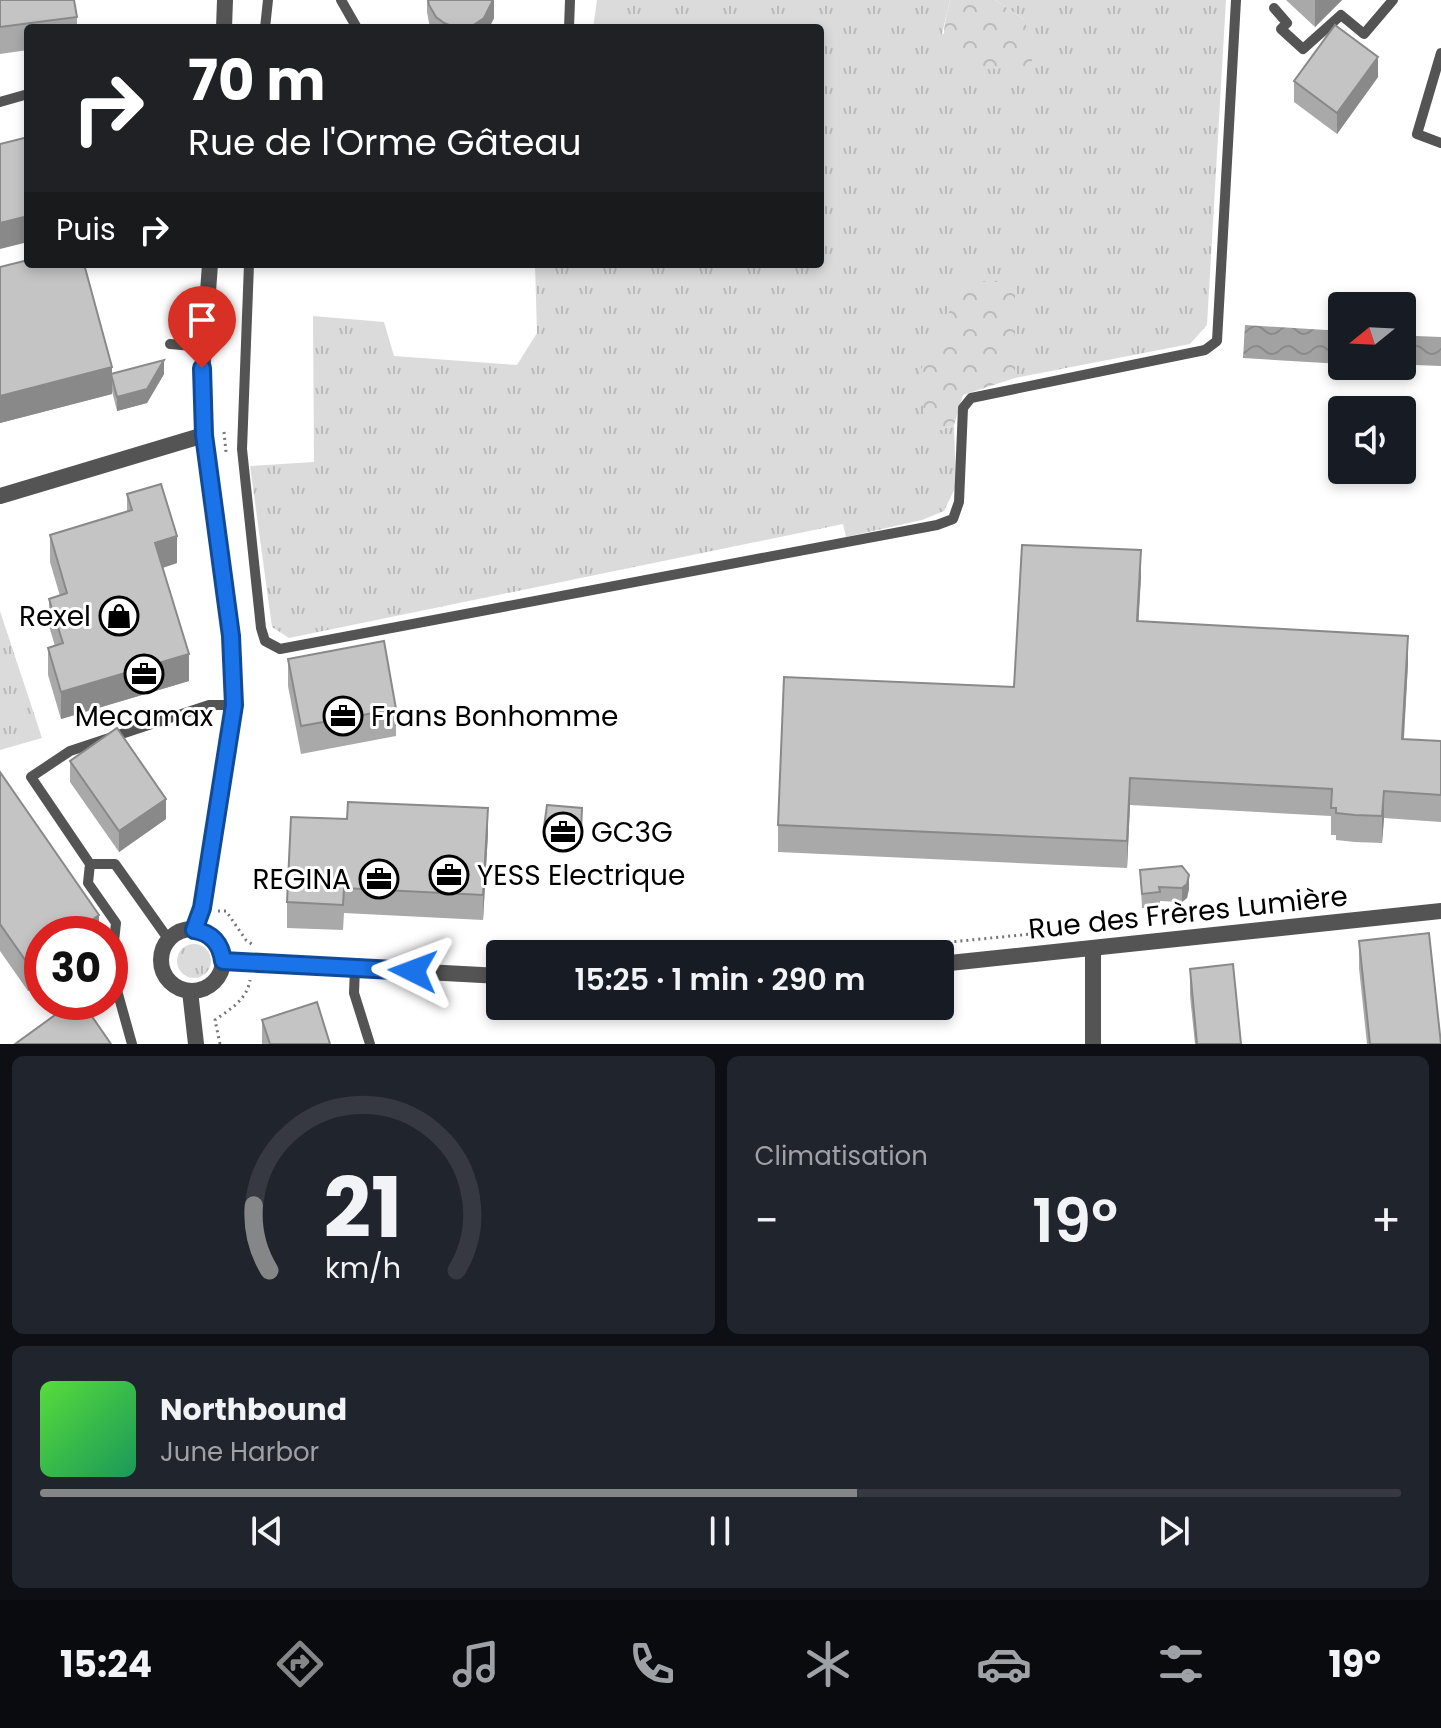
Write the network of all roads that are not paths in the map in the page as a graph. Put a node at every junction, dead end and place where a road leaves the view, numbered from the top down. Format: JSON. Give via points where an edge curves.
{"nodes":[{"id":1,"x":225,"y":0,"type":"edge"},
{"id":2,"x":274,"y":0,"type":"edge"},
{"id":3,"x":341,"y":0,"type":"edge"},
{"id":4,"x":570,"y":0,"type":"edge"},
{"id":5,"x":1236,"y":0,"type":"edge"},
{"id":6,"x":1393,"y":0,"type":"edge"},
{"id":7,"x":267,"y":6,"type":"edge"},
{"id":8,"x":1274,"y":8,"type":"dead end"},
{"id":9,"x":224,"y":24,"type":"edge"},
{"id":10,"x":355,"y":24,"type":"edge"},
{"id":11,"x":569,"y":24,"type":"edge"},
{"id":12,"x":1441,"y":53,"type":"edge"},
{"id":13,"x":24,"y":95,"type":"edge"},
{"id":14,"x":0,"y":102,"type":"edge"},
{"id":15,"x":1441,"y":143,"type":"edge"},
{"id":16,"x":210,"y":268,"type":"edge"},
{"id":17,"x":249,"y":268,"type":"edge"},
{"id":18,"x":170,"y":344,"type":"dead end"},
{"id":19,"x":204,"y":347,"type":"junction"},
{"id":20,"x":204,"y":435,"type":"junction"},
{"id":21,"x":0,"y":496,"type":"edge"},
{"id":22,"x":234,"y":705,"type":"junction"},
{"id":23,"x":90,"y":864,"type":"junction"},
{"id":24,"x":1441,"y":911,"type":"edge"},
{"id":25,"x":194,"y":930,"type":"junction"},
{"id":26,"x":169,"y":940,"type":"junction"},
{"id":27,"x":1093,"y":950,"type":"junction"},
{"id":28,"x":223,"y":961,"type":"junction"},
{"id":29,"x":954,"y":963,"type":"edge"},
{"id":30,"x":355,"y":968,"type":"junction"},
{"id":31,"x":486,"y":975,"type":"edge"},
{"id":32,"x":190,"y":991,"type":"junction"},
{"id":33,"x":132,"y":1044,"type":"edge"},
{"id":34,"x":196,"y":1044,"type":"edge"},
{"id":35,"x":370,"y":1044,"type":"edge"},
{"id":36,"x":1093,"y":1044,"type":"edge"}],
"edges":[{"from":1,"to":9,"type":"street"},
{"from":2,"to":7,"type":"lane"},
{"from":3,"to":10,"type":"lane"},
{"from":4,"to":11,"type":"lane"},
{"from":5,"to":17,"type":"lane","via":[[1217,341],[1205,350],[971,398],[963,408],[959,502],[953,519],[937,525],[280,649],[265,641],[261,628],[242,449]]},
{"from":6,"to":8,"type":"lane","via":[[1364,34],[1341,15],[1303,49],[1281,29],[1287,23]]},
{"from":12,"to":15,"type":"lane","via":[[1417,134]]},
{"from":13,"to":14,"type":"lane"},
{"from":16,"to":19,"type":"street"},
{"from":18,"to":19,"type":"lane"},
{"from":19,"to":20,"type":"street"},
{"from":20,"to":21,"type":"street"},
{"from":20,"to":22,"type":"street","via":[[231,636]]},
{"from":22,"to":23,"type":"lane","via":[[209,705],[70,751],[31,777]]},
{"from":22,"to":25,"type":"street","via":[[202,908]]},
{"from":23,"to":26,"type":"lane","via":[[115,864]]},
{"from":23,"to":33,"type":"lane","via":[[88,883],[116,923],[111,969]]},
{"from":24,"to":27,"type":"street","name":"Rue des Frères Lumière"},
{"from":25,"to":26,"type":"street"},
{"from":25,"to":28,"type":"street","via":[[215,940]]},
{"from":26,"to":32,"type":"street","via":[[161,958],[166,976]]},
{"from":27,"to":29,"type":"street","name":"Rue des Frères Lumière"},
{"from":27,"to":36,"type":"street"},
{"from":28,"to":30,"type":"street"},
{"from":28,"to":32,"type":"street","via":[[209,986]]},
{"from":30,"to":31,"type":"street"},
{"from":30,"to":35,"type":"lane","via":[[354,993]]},
{"from":32,"to":34,"type":"street"}]}
